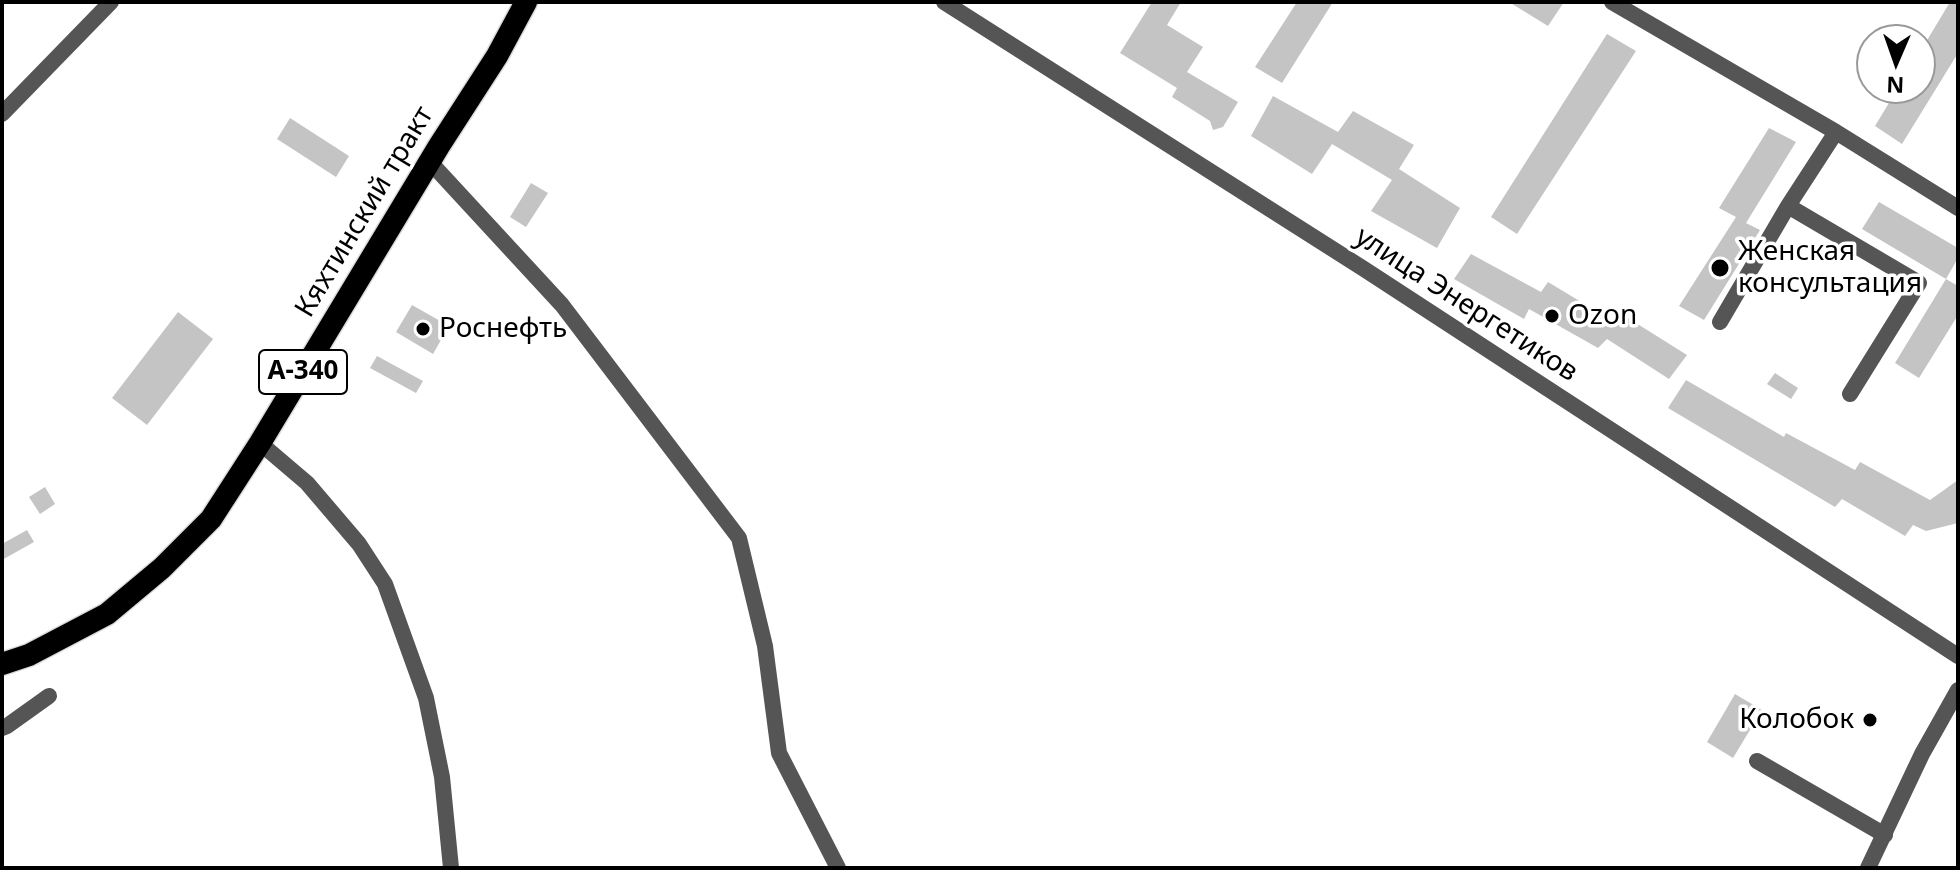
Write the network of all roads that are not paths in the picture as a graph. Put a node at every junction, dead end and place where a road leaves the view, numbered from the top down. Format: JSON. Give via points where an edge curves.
{"nodes":[{"id":1,"x":111,"y":2,"type":"edge"},
{"id":2,"x":526,"y":2,"type":"edge"},
{"id":3,"x":944,"y":2,"type":"edge"},
{"id":4,"x":1612,"y":2,"type":"edge"},
{"id":5,"x":2,"y":114,"type":"edge"},
{"id":6,"x":1836,"y":132,"type":"junction"},
{"id":7,"x":430,"y":162,"type":"junction"},
{"id":8,"x":1788,"y":206,"type":"junction"},
{"id":9,"x":1958,"y":208,"type":"edge"},
{"id":10,"x":1720,"y":322,"type":"dead end"},
{"id":11,"x":1850,"y":394,"type":"dead end"},
{"id":12,"x":260,"y":443,"type":"junction"},
{"id":13,"x":1958,"y":656,"type":"edge"},
{"id":14,"x":2,"y":664,"type":"edge"},
{"id":15,"x":49,"y":696,"type":"dead end"},
{"id":16,"x":1956,"y":697,"type":"edge"},
{"id":17,"x":2,"y":728,"type":"edge"},
{"id":18,"x":1757,"y":761,"type":"dead end"},
{"id":19,"x":1885,"y":835,"type":"junction"},
{"id":20,"x":451,"y":868,"type":"edge"},
{"id":21,"x":838,"y":868,"type":"edge"},
{"id":22,"x":1868,"y":868,"type":"edge"}],
"edges":[{"from":1,"to":5,"type":"street"},
{"from":2,"to":7,"type":"highway","name":"Кяхтинский тракт","number":"А-340"},
{"from":3,"to":13,"type":"street","name":"улица Энергетиков"},
{"from":4,"to":6,"type":"street"},
{"from":6,"to":8,"type":"street"},
{"from":6,"to":9,"type":"street"},
{"from":7,"to":12,"type":"highway","name":"Кяхтинский тракт","number":"А-340"},
{"from":7,"to":21,"type":"street","via":[[562,305],[739,538],[765,646],[779,753]]},
{"from":8,"to":10,"type":"street"},
{"from":8,"to":11,"type":"street","via":[[1919,283]]},
{"from":12,"to":14,"type":"highway","name":"Кяхтинский тракт","number":"А-340","via":[[211,519],[162,568],[107,614]]},
{"from":12,"to":20,"type":"street","via":[[307,483],[385,584],[426,698],[442,777]]},
{"from":15,"to":17,"type":"street"},
{"from":16,"to":19,"type":"street","via":[[1922,754]]},
{"from":18,"to":19,"type":"street"},
{"from":19,"to":22,"type":"street"}]}
